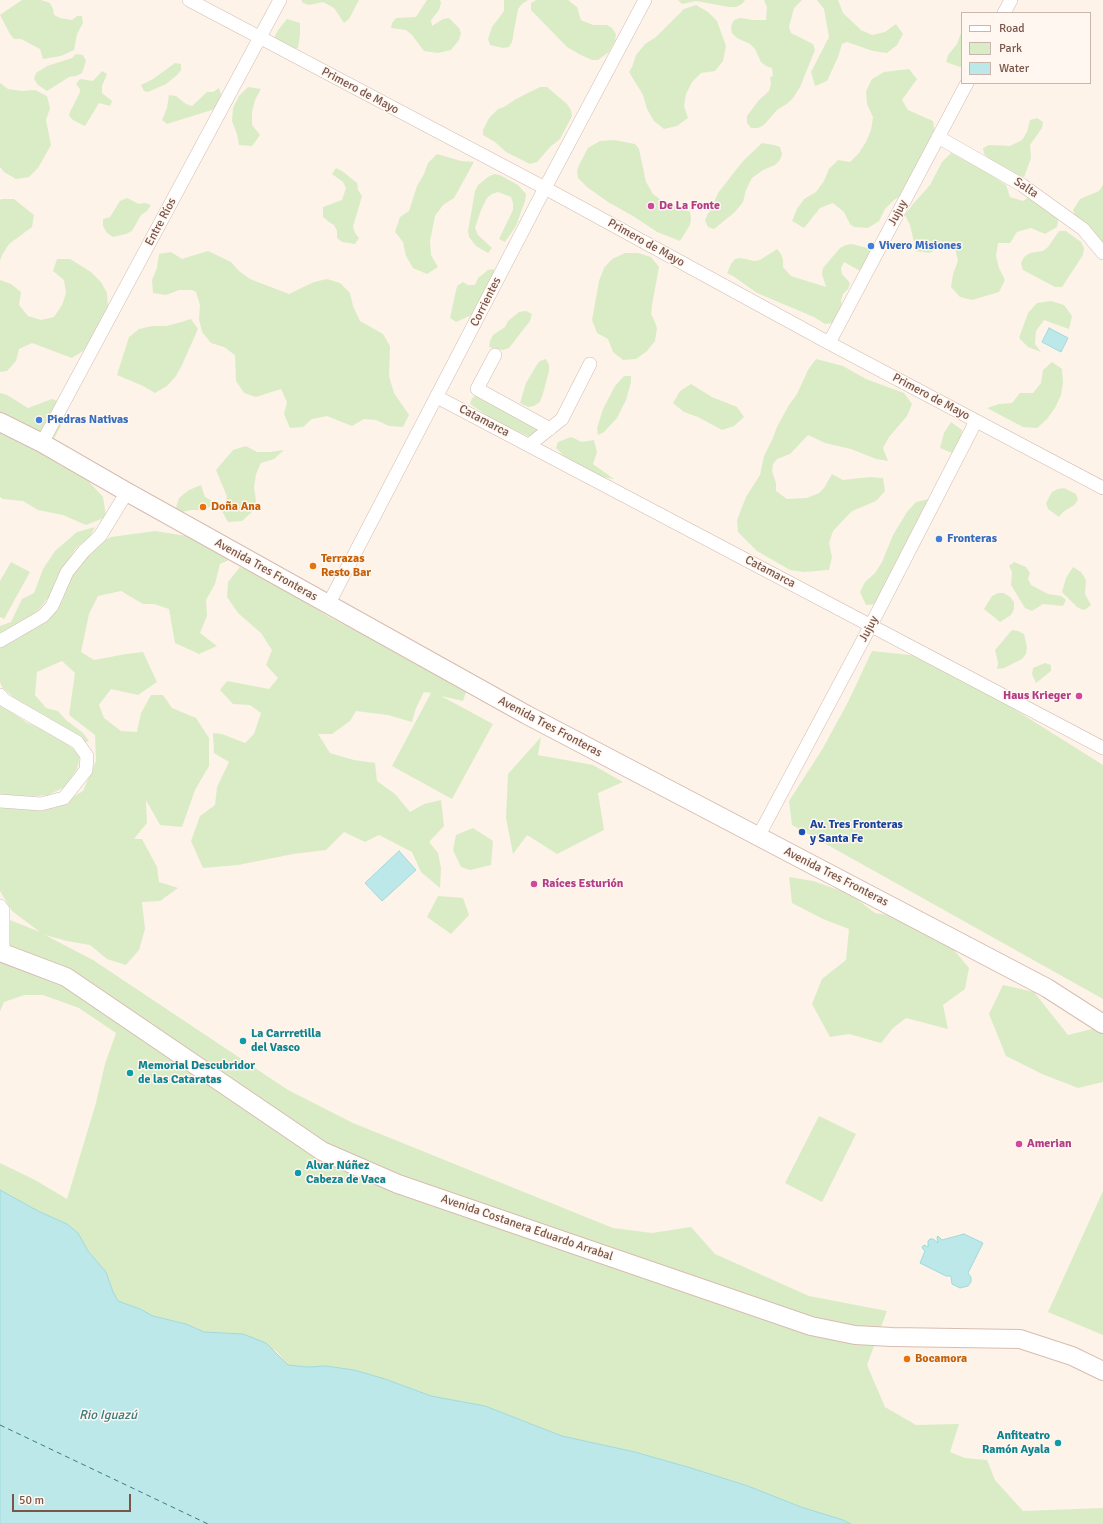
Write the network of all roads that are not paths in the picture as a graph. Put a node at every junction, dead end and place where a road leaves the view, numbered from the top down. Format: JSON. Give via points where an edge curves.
{"nodes":[{"id":1,"x":189,"y":0,"type":"edge"},
{"id":2,"x":280,"y":0,"type":"edge"},
{"id":3,"x":645,"y":0,"type":"edge"},
{"id":4,"x":1011,"y":0,"type":"edge"},
{"id":5,"x":1005,"y":12,"type":"edge"},
{"id":6,"x":260,"y":38,"type":"junction"},
{"id":7,"x":966,"y":84,"type":"edge"},
{"id":8,"x":938,"y":137,"type":"junction"},
{"id":9,"x":545,"y":188,"type":"junction"},
{"id":10,"x":1103,"y":253,"type":"edge"},
{"id":11,"x":829,"y":343,"type":"junction"},
{"id":12,"x":495,"y":355,"type":"dead end"},
{"id":13,"x":590,"y":364,"type":"dead end"},
{"id":14,"x":437,"y":397,"type":"junction"},
{"id":15,"x":976,"y":421,"type":"junction"},
{"id":16,"x":0,"y":422,"type":"edge"},
{"id":17,"x":550,"y":428,"type":"junction"},
{"id":18,"x":42,"y":443,"type":"junction"},
{"id":19,"x":529,"y":445,"type":"junction"},
{"id":20,"x":1103,"y":488,"type":"edge"},
{"id":21,"x":127,"y":492,"type":"junction"},
{"id":22,"x":328,"y":605,"type":"junction"},
{"id":23,"x":871,"y":626,"type":"junction"},
{"id":24,"x":0,"y":641,"type":"edge"},
{"id":25,"x":0,"y":695,"type":"edge"},
{"id":26,"x":1103,"y":748,"type":"edge"},
{"id":27,"x":0,"y":801,"type":"edge"},
{"id":28,"x":758,"y":837,"type":"junction"},
{"id":29,"x":0,"y":906,"type":"edge"},
{"id":30,"x":2,"y":953,"type":"edge"},
{"id":31,"x":1103,"y":1024,"type":"edge"},
{"id":32,"x":1103,"y":1371,"type":"edge"}],
"edges":[{"from":1,"to":6,"type":"street","name":"Primero de Mayo"},
{"from":2,"to":6,"type":"street","name":"Entre Ríos"},
{"from":3,"to":9,"type":"street","name":"Corrientes"},
{"from":4,"to":5,"type":"street"},
{"from":6,"to":9,"type":"street","name":"Primero de Mayo"},
{"from":6,"to":18,"type":"street","name":"Entre Ríos"},
{"from":7,"to":8,"type":"street","name":"Jujuy"},
{"from":8,"to":10,"type":"street","name":"Salta","via":[[1022,185],[1083,229]]},
{"from":8,"to":11,"type":"street","name":"Jujuy"},
{"from":9,"to":11,"type":"street","name":"Primero de Mayo"},
{"from":9,"to":14,"type":"street","name":"Corrientes"},
{"from":11,"to":15,"type":"street","name":"Primero de Mayo"},
{"from":12,"to":17,"type":"street","via":[[477,389]]},
{"from":13,"to":17,"type":"street","via":[[562,419]]},
{"from":14,"to":19,"type":"street","name":"Catamarca"},
{"from":14,"to":22,"type":"street","name":"Corrientes"},
{"from":15,"to":20,"type":"street","name":"Primero de Mayo"},
{"from":15,"to":23,"type":"street","name":"Jujuy"},
{"from":16,"to":18,"type":"main road","name":"Avenida Tres Fronteras"},
{"from":17,"to":19,"type":"street"},
{"from":18,"to":21,"type":"main road","name":"Avenida Tres Fronteras"},
{"from":19,"to":23,"type":"street","name":"Catamarca"},
{"from":21,"to":22,"type":"main road","name":"Avenida Tres Fronteras"},
{"from":21,"to":24,"type":"street","via":[[100,536],[67,572],[52,606],[43,616]]},
{"from":22,"to":28,"type":"main road","name":"Avenida Tres Fronteras","via":[[527,715]]},
{"from":23,"to":26,"type":"street","name":"Catamarca"},
{"from":23,"to":28,"type":"street","name":"Jujuy"},
{"from":25,"to":27,"type":"street","via":[[4,700],[77,742],[87,756],[86,770],[64,798],[41,804]]},
{"from":28,"to":31,"type":"main road","name":"Avenida Tres Fronteras","via":[[1047,988]]},
{"from":29,"to":30,"type":"street","via":[[3,910]]},
{"from":30,"to":32,"type":"main road","name":"Avenida Costanera Eduardo Arrabal","via":[[66,976],[322,1151],[398,1184],[811,1326],[855,1335],[1020,1339],[1072,1356]]}]}
